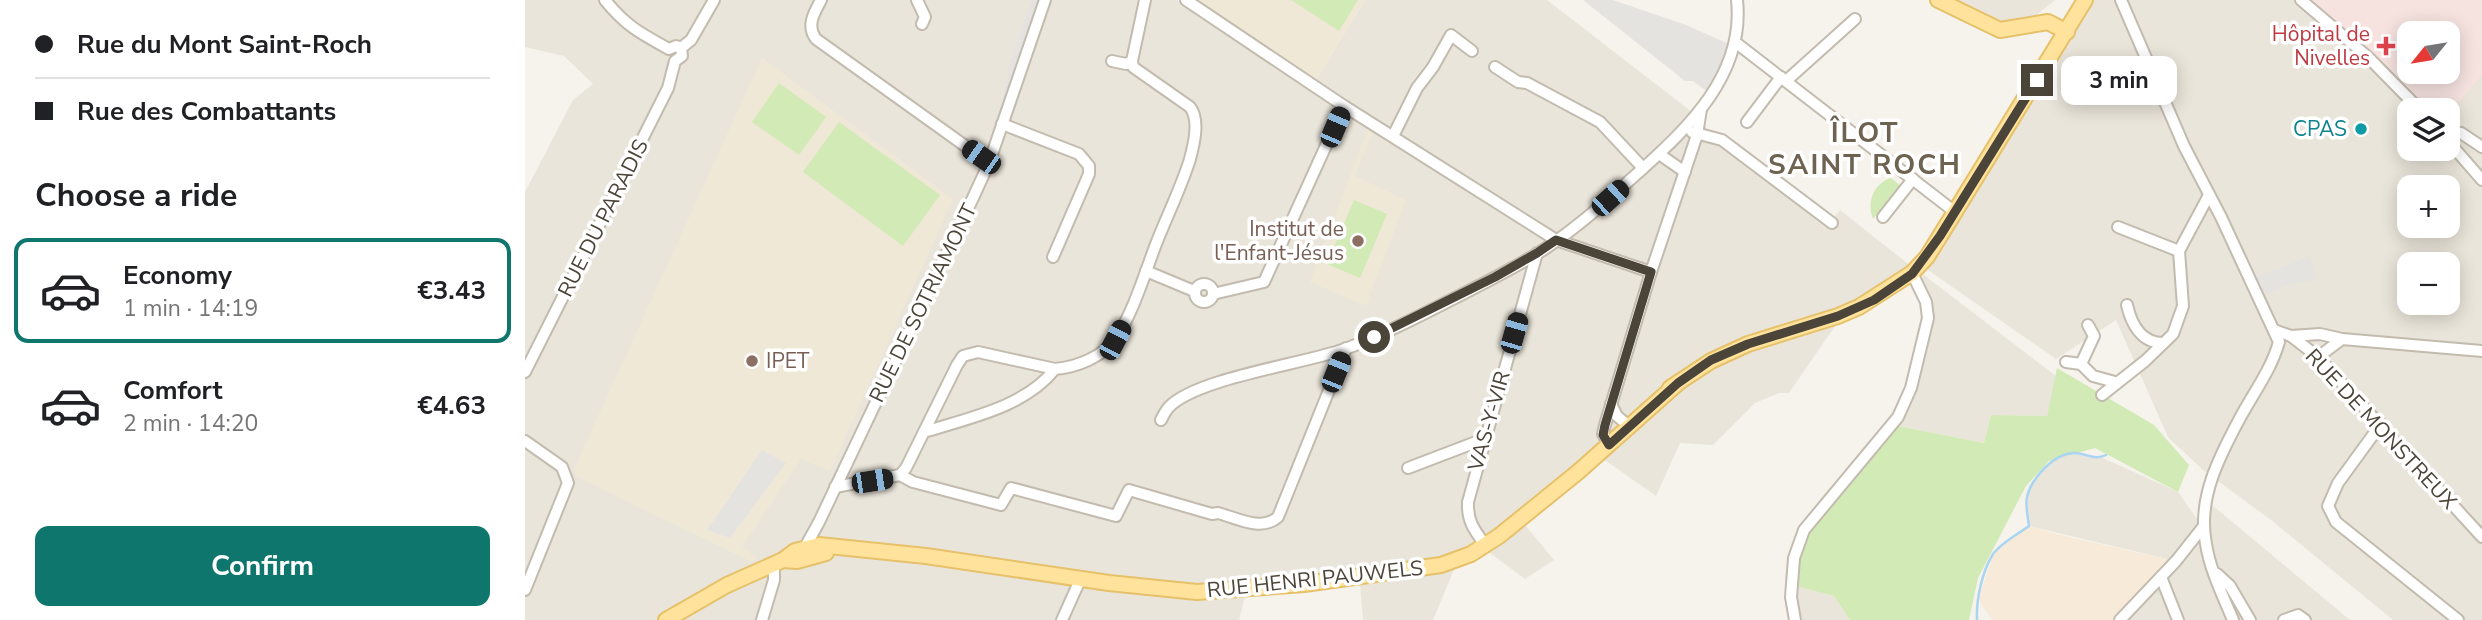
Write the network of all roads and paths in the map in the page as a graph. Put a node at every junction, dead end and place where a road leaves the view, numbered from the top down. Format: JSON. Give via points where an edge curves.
{"nodes":[{"id":1,"x":604,"y":0,"type":"edge"},
{"id":2,"x":714,"y":0,"type":"edge"},
{"id":3,"x":821,"y":0,"type":"edge"},
{"id":4,"x":917,"y":0,"type":"edge"},
{"id":5,"x":1045,"y":0,"type":"edge"},
{"id":6,"x":1145,"y":0,"type":"edge"},
{"id":7,"x":1186,"y":0,"type":"edge"},
{"id":8,"x":1737,"y":0,"type":"edge"},
{"id":9,"x":1938,"y":0,"type":"edge"},
{"id":10,"x":2085,"y":0,"type":"edge"},
{"id":11,"x":2121,"y":0,"type":"edge"},
{"id":12,"x":2301,"y":0,"type":"edge"},
{"id":13,"x":1855,"y":19,"type":"dead end"},
{"id":14,"x":922,"y":24,"type":"dead end"},
{"id":15,"x":2067,"y":32,"type":"junction"},
{"id":16,"x":1735,"y":42,"type":"junction"},
{"id":17,"x":675,"y":48,"type":"junction"},
{"id":18,"x":1472,"y":51,"type":"dead end"},
{"id":19,"x":1112,"y":61,"type":"dead end"},
{"id":20,"x":1132,"y":61,"type":"junction"},
{"id":21,"x":1495,"y":67,"type":"dead end"},
{"id":22,"x":1784,"y":79,"type":"junction"},
{"id":23,"x":2408,"y":98,"type":"edge"},
{"id":24,"x":1344,"y":106,"type":"junction"},
{"id":25,"x":1702,"y":106,"type":"junction"},
{"id":26,"x":1747,"y":122,"type":"dead end"},
{"id":27,"x":1002,"y":124,"type":"junction"},
{"id":28,"x":1685,"y":128,"type":"junction"},
{"id":29,"x":2460,"y":133,"type":"edge"},
{"id":30,"x":1697,"y":135,"type":"junction"},
{"id":31,"x":1392,"y":136,"type":"junction"},
{"id":32,"x":1676,"y":139,"type":"junction"},
{"id":33,"x":2482,"y":147,"type":"edge"},
{"id":34,"x":1691,"y":152,"type":"junction"},
{"id":35,"x":1659,"y":154,"type":"junction"},
{"id":36,"x":2460,"y":155,"type":"edge"},
{"id":37,"x":989,"y":163,"type":"junction"},
{"id":38,"x":1643,"y":168,"type":"junction"},
{"id":39,"x":1685,"y":172,"type":"junction"},
{"id":40,"x":1913,"y":179,"type":"junction"},
{"id":41,"x":2482,"y":180,"type":"edge"},
{"id":42,"x":2209,"y":195,"type":"junction"},
{"id":43,"x":1955,"y":212,"type":"junction"},
{"id":44,"x":1882,"y":217,"type":"dead end"},
{"id":45,"x":1832,"y":223,"type":"dead end"},
{"id":46,"x":2118,"y":228,"type":"dead end"},
{"id":47,"x":1556,"y":240,"type":"junction"},
{"id":48,"x":2179,"y":251,"type":"junction"},
{"id":49,"x":1537,"y":253,"type":"junction"},
{"id":50,"x":1053,"y":257,"type":"dead end"},
{"id":51,"x":1915,"y":270,"type":"junction"},
{"id":52,"x":1146,"y":271,"type":"junction"},
{"id":53,"x":1651,"y":272,"type":"junction"},
{"id":54,"x":2127,"y":305,"type":"dead end"},
{"id":55,"x":2088,"y":326,"type":"dead end"},
{"id":56,"x":2274,"y":330,"type":"junction"},
{"id":57,"x":2291,"y":336,"type":"junction"},
{"id":58,"x":2342,"y":339,"type":"junction"},
{"id":59,"x":2163,"y":343,"type":"junction"},
{"id":60,"x":1346,"y":348,"type":"junction"},
{"id":61,"x":2482,"y":351,"type":"edge"},
{"id":62,"x":2318,"y":357,"type":"junction"},
{"id":63,"x":2066,"y":362,"type":"dead end"},
{"id":64,"x":2081,"y":364,"type":"junction"},
{"id":65,"x":1055,"y":369,"type":"junction"},
{"id":66,"x":525,"y":372,"type":"edge"},
{"id":67,"x":2115,"y":382,"type":"junction"},
{"id":68,"x":2102,"y":395,"type":"dead end"},
{"id":69,"x":1611,"y":404,"type":"junction"},
{"id":70,"x":1161,"y":420,"type":"dead end"},
{"id":71,"x":2381,"y":424,"type":"junction"},
{"id":72,"x":1628,"y":425,"type":"junction"},
{"id":73,"x":924,"y":432,"type":"junction"},
{"id":74,"x":1484,"y":439,"type":"junction"},
{"id":75,"x":525,"y":441,"type":"edge"},
{"id":76,"x":1607,"y":443,"type":"junction"},
{"id":77,"x":1408,"y":468,"type":"dead end"},
{"id":78,"x":900,"y":475,"type":"junction"},
{"id":79,"x":835,"y":487,"type":"junction"},
{"id":80,"x":819,"y":522,"type":"junction"},
{"id":81,"x":2203,"y":527,"type":"junction"},
{"id":82,"x":2482,"y":537,"type":"edge"},
{"id":83,"x":1486,"y":545,"type":"junction"},
{"id":84,"x":820,"y":549,"type":"junction"},
{"id":85,"x":803,"y":554,"type":"junction"},
{"id":86,"x":779,"y":562,"type":"junction"},
{"id":87,"x":2214,"y":571,"type":"junction"},
{"id":88,"x":2161,"y":577,"type":"junction"},
{"id":89,"x":1080,"y":580,"type":"junction"},
{"id":90,"x":525,"y":590,"type":"edge"},
{"id":91,"x":666,"y":620,"type":"edge"},
{"id":92,"x":762,"y":620,"type":"edge"},
{"id":93,"x":1062,"y":620,"type":"edge"},
{"id":94,"x":1795,"y":620,"type":"edge"},
{"id":95,"x":2120,"y":620,"type":"edge"},
{"id":96,"x":2178,"y":620,"type":"edge"},
{"id":97,"x":2233,"y":620,"type":"edge"},
{"id":98,"x":2250,"y":620,"type":"edge"},
{"id":99,"x":2284,"y":620,"type":"edge"},
{"id":100,"x":2305,"y":620,"type":"edge"},
{"id":101,"x":2458,"y":620,"type":"edge"}],
"edges":[{"from":1,"to":17,"type":"street","via":[[635,31]]},
{"from":2,"to":17,"type":"street","name":"RUE DU PARADIS","via":[[691,40]]},
{"from":3,"to":37,"type":"street","via":[[810,27],[816,38]]},
{"from":4,"to":14,"type":"street","via":[[925,17]]},
{"from":5,"to":27,"type":"street","name":"RUE DE SOTRIAMONT"},
{"from":6,"to":20,"type":"street"},
{"from":7,"to":24,"type":"street"},
{"from":8,"to":16,"type":"street"},
{"from":9,"to":15,"type":"main road","via":[[2000,30],[2048,22]]},
{"from":10,"to":15,"type":"main road"},
{"from":11,"to":42,"type":"street"},
{"from":12,"to":23,"type":"street"},
{"from":13,"to":22,"type":"street"},
{"from":15,"to":43,"type":"main road"},
{"from":16,"to":22,"type":"street"},
{"from":16,"to":25,"type":"street","via":[[1724,74]]},
{"from":17,"to":66,"type":"street","name":"RUE DU PARADIS","via":[[682,56],[675,61],[668,89]]},
{"from":18,"to":31,"type":"street","via":[[1451,34]]},
{"from":19,"to":20,"type":"street"},
{"from":20,"to":52,"type":"street","via":[[1138,72],[1190,107],[1196,121],[1190,158]]},
{"from":21,"to":38,"type":"street","via":[[1590,115]]},
{"from":22,"to":26,"type":"street"},
{"from":22,"to":40,"type":"street"},
{"from":24,"to":31,"type":"street"},
{"from":24,"to":52,"type":"street","via":[[1264,282],[1213,294],[1206,284],[1199,284],[1194,291]]},
{"from":25,"to":28,"type":"street"},
{"from":25,"to":30,"type":"street"},
{"from":27,"to":37,"type":"street","name":"RUE DE SOTRIAMONT"},
{"from":27,"to":50,"type":"street","via":[[1079,154],[1089,166]]},
{"from":28,"to":30,"type":"street"},
{"from":28,"to":32,"type":"street"},
{"from":29,"to":33,"type":"street"},
{"from":30,"to":34,"type":"street"},
{"from":30,"to":45,"type":"street","via":[[1722,140]]},
{"from":31,"to":47,"type":"street"},
{"from":32,"to":34,"type":"street"},
{"from":32,"to":35,"type":"street"},
{"from":34,"to":39,"type":"street"},
{"from":35,"to":38,"type":"street"},
{"from":35,"to":39,"type":"street"},
{"from":36,"to":41,"type":"street"},
{"from":37,"to":79,"type":"street","name":"RUE DE SOTRIAMONT"},
{"from":38,"to":47,"type":"street"},
{"from":39,"to":53,"type":"street"},
{"from":40,"to":43,"type":"street"},
{"from":40,"to":44,"type":"street"},
{"from":42,"to":48,"type":"street"},
{"from":42,"to":56,"type":"street"},
{"from":43,"to":51,"type":"main road"},
{"from":46,"to":48,"type":"street"},
{"from":47,"to":49,"type":"street"},
{"from":47,"to":53,"type":"street"},
{"from":48,"to":59,"type":"street","via":[[2183,306],[2173,334]]},
{"from":49,"to":60,"type":"street","via":[[1390,331]]},
{"from":49,"to":74,"type":"street","name":"VAS-Y-VIR"},
{"from":51,"to":72,"type":"main road","name":"RUE HENRI PAUWELS","via":[[1859,307],[1711,360]]},
{"from":51,"to":94,"type":"street","via":[[1928,318],[1911,388],[1898,417],[1804,530],[1794,558],[1791,597]]},
{"from":52,"to":65,"type":"street","via":[[1115,340],[1094,358]]},
{"from":53,"to":69,"type":"street"},
{"from":54,"to":59,"type":"street","via":[[2140,333]]},
{"from":55,"to":64,"type":"street","via":[[2094,336]]},
{"from":56,"to":57,"type":"street","name":"RUE DE MONSTREUX"},
{"from":56,"to":81,"type":"street","via":[[2279,342],[2276,353],[2215,469],[2203,509]]},
{"from":57,"to":58,"type":"street","via":[[2320,334]]},
{"from":57,"to":62,"type":"street","name":"RUE DE MONSTREUX"},
{"from":58,"to":61,"type":"street"},
{"from":58,"to":62,"type":"street"},
{"from":59,"to":67,"type":"street"},
{"from":60,"to":70,"type":"street","via":[[1186,395],[1169,407]]},
{"from":60,"to":78,"type":"street","via":[[1272,523],[1261,525],[1213,514],[1129,490],[1116,516],[1011,488],[1001,505]]},
{"from":62,"to":71,"type":"street","name":"RUE DE MONSTREUX"},
{"from":63,"to":64,"type":"street"},
{"from":64,"to":67,"type":"street","via":[[2093,376]]},
{"from":65,"to":73,"type":"street","via":[[1020,398]]},
{"from":65,"to":73,"type":"street","via":[[968,353],[957,365]]},
{"from":67,"to":68,"type":"street"},
{"from":69,"to":72,"type":"street"},
{"from":69,"to":76,"type":"street","via":[[1603,435]]},
{"from":71,"to":82,"type":"street","name":"RUE DE MONSTREUX"},
{"from":71,"to":101,"type":"street","via":[[2338,483],[2328,506],[2336,522]]},
{"from":72,"to":76,"type":"main road","name":"RUE HENRI PAUWELS"},
{"from":73,"to":78,"type":"street"},
{"from":74,"to":77,"type":"street"},
{"from":74,"to":83,"type":"street","name":"VAS-Y-VIR","via":[[1467,517]]},
{"from":75,"to":90,"type":"street","via":[[562,467],[568,483]]},
{"from":76,"to":83,"type":"main road","name":"RUE HENRI PAUWELS"},
{"from":78,"to":79,"type":"street"},
{"from":79,"to":80,"type":"street","name":"RUE DE SOTRIAMONT"},
{"from":80,"to":84,"type":"street","name":"RUE DE SOTRIAMONT"},
{"from":80,"to":85,"type":"street","name":"RUE DE SOTRIAMONT"},
{"from":81,"to":87,"type":"street"},
{"from":81,"to":88,"type":"street"},
{"from":83,"to":89,"type":"main road","name":"RUE HENRI PAUWELS","via":[[1430,568],[1226,591],[1166,590]]},
{"from":84,"to":85,"type":"main road"},
{"from":84,"to":89,"type":"main road","name":"RUE HENRI PAUWELS","via":[[838,546],[926,556]]},
{"from":85,"to":86,"type":"main road"},
{"from":86,"to":91,"type":"main road"},
{"from":86,"to":92,"type":"street"},
{"from":87,"to":97,"type":"street"},
{"from":87,"to":98,"type":"street","via":[[2231,586]]},
{"from":88,"to":95,"type":"street"},
{"from":88,"to":96,"type":"street"},
{"from":89,"to":93,"type":"street"},
{"from":99,"to":100,"type":"street","via":[[2298,615]]}]}
